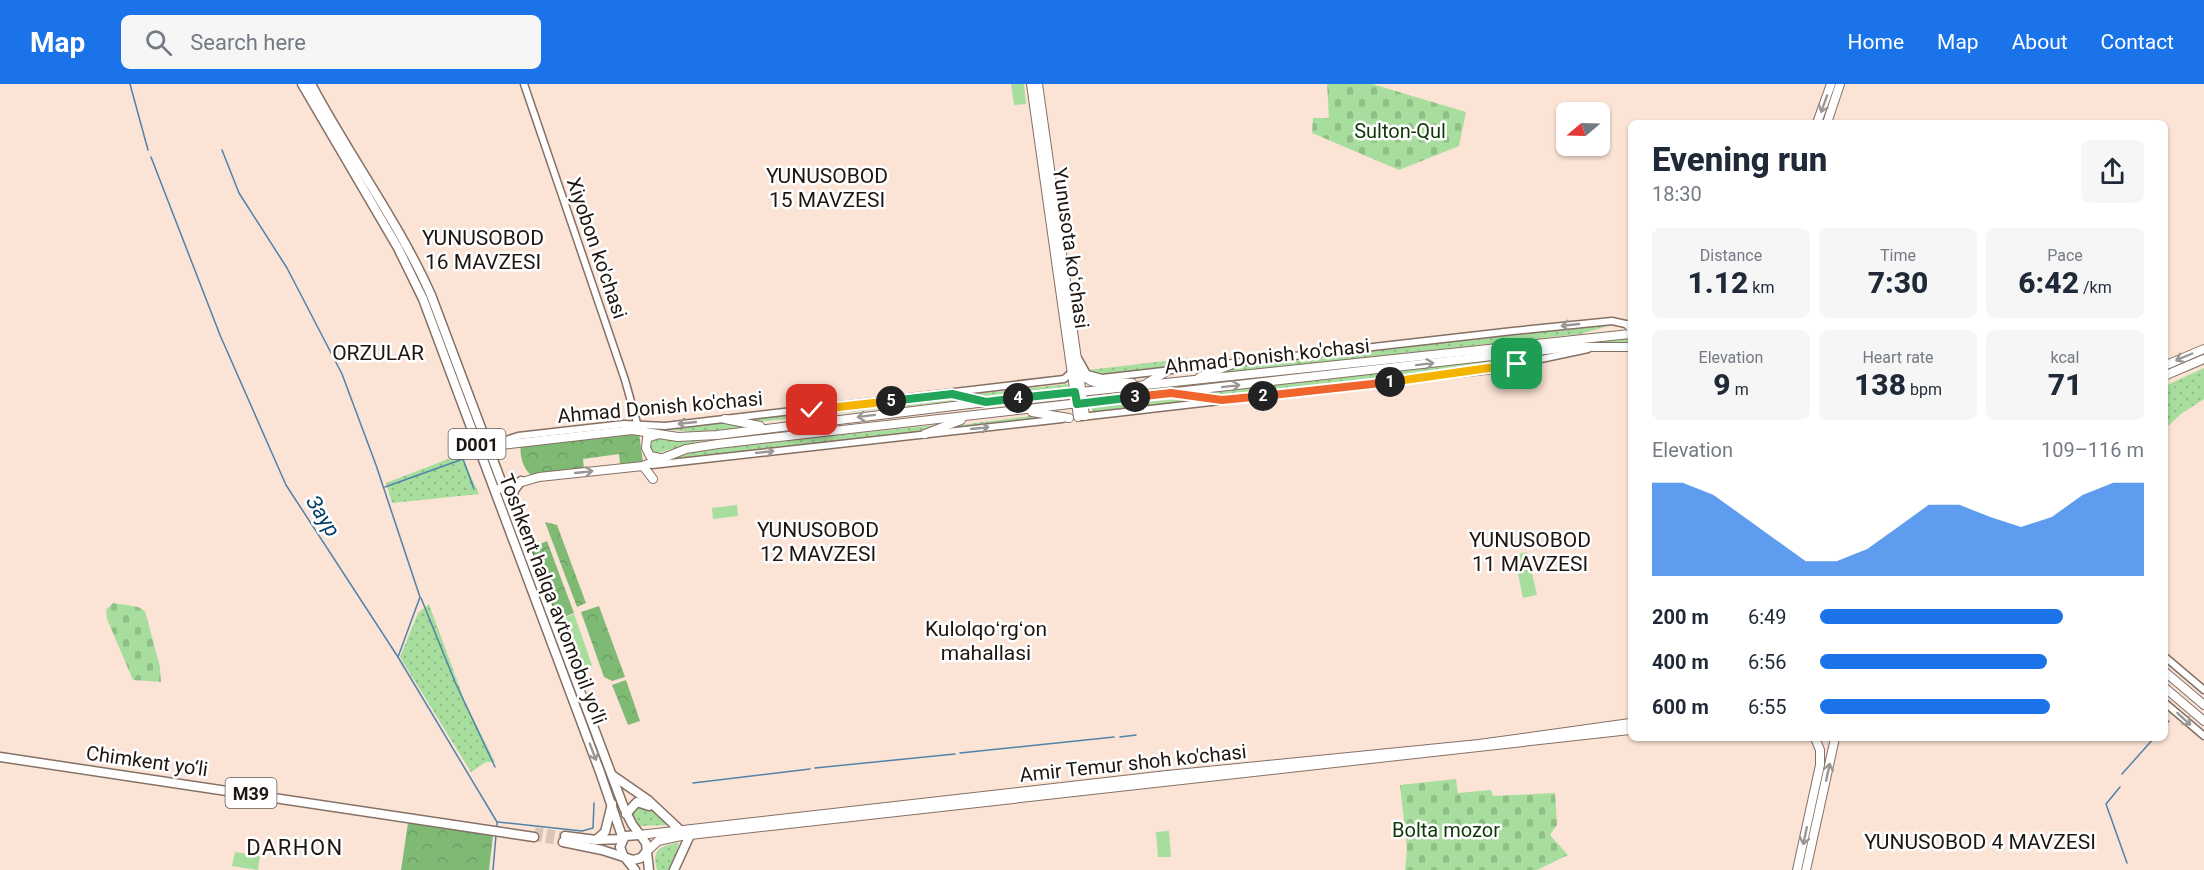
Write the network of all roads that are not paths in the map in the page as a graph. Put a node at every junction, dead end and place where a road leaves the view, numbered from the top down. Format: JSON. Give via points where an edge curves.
{"nodes":[{"id":1,"x":302,"y":84,"type":"edge"},
{"id":2,"x":311,"y":84,"type":"edge"},
{"id":3,"x":524,"y":84,"type":"edge"},
{"id":4,"x":1031,"y":84,"type":"edge"},
{"id":5,"x":1038,"y":84,"type":"edge"},
{"id":6,"x":1831,"y":84,"type":"edge"},
{"id":7,"x":1840,"y":84,"type":"edge"},
{"id":8,"x":1818,"y":120,"type":"edge"},
{"id":9,"x":1828,"y":120,"type":"edge"},
{"id":10,"x":380,"y":209,"type":"junction"},
{"id":11,"x":1628,"y":325,"type":"edge"},
{"id":12,"x":1628,"y":334,"type":"edge"},
{"id":13,"x":1604,"y":346,"type":"junction"},
{"id":14,"x":1628,"y":347,"type":"edge"},
{"id":15,"x":2204,"y":349,"type":"edge"},
{"id":16,"x":1076,"y":356,"type":"junction"},
{"id":17,"x":2204,"y":359,"type":"edge"},
{"id":18,"x":1235,"y":363,"type":"junction"},
{"id":19,"x":2168,"y":364,"type":"edge"},
{"id":20,"x":1075,"y":368,"type":"junction"},
{"id":21,"x":1167,"y":370,"type":"junction"},
{"id":22,"x":2168,"y":374,"type":"edge"},
{"id":23,"x":1188,"y":381,"type":"junction"},
{"id":24,"x":1144,"y":385,"type":"junction"},
{"id":25,"x":1078,"y":392,"type":"junction"},
{"id":26,"x":1171,"y":393,"type":"junction"},
{"id":27,"x":952,"y":394,"type":"junction"},
{"id":28,"x":1222,"y":400,"type":"junction"},
{"id":29,"x":986,"y":402,"type":"junction"},
{"id":30,"x":1080,"y":404,"type":"junction"},
{"id":31,"x":1018,"y":411,"type":"junction"},
{"id":32,"x":971,"y":416,"type":"junction"},
{"id":33,"x":1082,"y":416,"type":"junction"},
{"id":34,"x":1069,"y":418,"type":"junction"},
{"id":35,"x":725,"y":419,"type":"junction"},
{"id":36,"x":637,"y":423,"type":"junction"},
{"id":37,"x":603,"y":427,"type":"junction"},
{"id":38,"x":777,"y":427,"type":"junction"},
{"id":39,"x":925,"y":434,"type":"junction"},
{"id":40,"x":586,"y":435,"type":"junction"},
{"id":41,"x":657,"y":435,"type":"junction"},
{"id":42,"x":484,"y":447,"type":"junction"},
{"id":43,"x":662,"y":458,"type":"junction"},
{"id":44,"x":644,"y":466,"type":"junction"},
{"id":45,"x":653,"y":478,"type":"dead end"},
{"id":46,"x":524,"y":480,"type":"junction"},
{"id":47,"x":499,"y":488,"type":"junction"},
{"id":48,"x":512,"y":510,"type":"junction"},
{"id":49,"x":2168,"y":659,"type":"edge"},
{"id":50,"x":2168,"y":674,"type":"edge"},
{"id":51,"x":2168,"y":690,"type":"edge"},
{"id":52,"x":2204,"y":690,"type":"edge"},
{"id":53,"x":2168,"y":705,"type":"edge"},
{"id":54,"x":2204,"y":705,"type":"edge"},
{"id":55,"x":2204,"y":721,"type":"edge"},
{"id":56,"x":1628,"y":723,"type":"edge"},
{"id":57,"x":1628,"y":730,"type":"edge"},
{"id":58,"x":2204,"y":736,"type":"edge"},
{"id":59,"x":1816,"y":741,"type":"edge"},
{"id":60,"x":1834,"y":741,"type":"edge"},
{"id":61,"x":0,"y":757,"type":"edge"},
{"id":62,"x":612,"y":775,"type":"junction"},
{"id":63,"x":1812,"y":802,"type":"junction"},
{"id":64,"x":612,"y":804,"type":"junction"},
{"id":65,"x":1821,"y":805,"type":"junction"},
{"id":66,"x":626,"y":814,"type":"junction"},
{"id":67,"x":663,"y":814,"type":"junction"},
{"id":68,"x":617,"y":820,"type":"junction"},
{"id":69,"x":681,"y":831,"type":"junction"},
{"id":70,"x":534,"y":834,"type":"tunnel mouth"},
{"id":71,"x":639,"y":835,"type":"junction"},
{"id":72,"x":690,"y":835,"type":"junction"},
{"id":73,"x":623,"y":839,"type":"junction"},
{"id":74,"x":596,"y":840,"type":"junction"},
{"id":75,"x":607,"y":840,"type":"junction"},
{"id":76,"x":609,"y":852,"type":"junction"},
{"id":77,"x":646,"y":852,"type":"junction"},
{"id":78,"x":626,"y":858,"type":"junction"},
{"id":79,"x":630,"y":870,"type":"edge"},
{"id":80,"x":635,"y":870,"type":"edge"},
{"id":81,"x":649,"y":870,"type":"edge"},
{"id":82,"x":674,"y":870,"type":"edge"},
{"id":83,"x":1797,"y":870,"type":"edge"},
{"id":84,"x":1806,"y":870,"type":"edge"}],
"edges":[{"from":1,"to":10,"type":"highway","name":"Toshkent halqa avtomobil yo'li","number":"D001"},
{"from":2,"to":10,"type":"highway","name":"Toshkent halqa avtomobil yo'li","number":"D001"},
{"from":3,"to":36,"type":"street","name":"Xiyobon ko'chasi"},
{"from":4,"to":20,"type":"main road","name":"Yunusota koʻchasi"},
{"from":5,"to":16,"type":"main road","name":"Yunusota koʻchasi"},
{"from":6,"to":8,"type":"main road","one_way":true},
{"from":7,"to":9,"type":"main road"},
{"from":10,"to":42,"type":"highway","name":"Toshkent halqa avtomobil yo'li","number":"D001","via":[[423,299]]},
{"from":11,"to":18,"type":"street","name":"Ahmad Donish ko'chasi","one_way":true,"via":[[1612,321]]},
{"from":12,"to":23,"type":"main road","name":"Ahmad Donish ko'chasi"},
{"from":13,"to":14,"type":"main road","name":"Ahmad Donish ko'chasi"},
{"from":26,"to":13,"type":"main road","name":"Ahmad Donish ko'chasi","one_way":true},
{"from":13,"to":28,"type":"street","name":"Ahmad Donish ko'chasi","via":[[1490,370]]},
{"from":15,"to":19,"type":"main road","one_way":true},
{"from":16,"to":20,"type":"main road","name":"Yunusota koʻchasi"},
{"from":16,"to":21,"type":"street","name":"Ahmad Donish ko'chasi","via":[[1087,374],[1099,378]]},
{"from":17,"to":22,"type":"main road"},
{"from":18,"to":21,"type":"street","name":"Ahmad Donish ko'chasi"},
{"from":18,"to":23,"type":"main road"},
{"from":20,"to":24,"type":"main road","via":[[1094,383]]},
{"from":20,"to":25,"type":"main road","name":"Yunusota koʻchasi"},
{"from":20,"to":27,"type":"street","name":"Ahmad Donish ko'chasi","via":[[1064,379]]},
{"from":21,"to":24,"type":"main road"},
{"from":23,"to":24,"type":"main road","name":"Ahmad Donish ko'chasi"},
{"from":24,"to":25,"type":"main road","name":"Ahmad Donish ko'chasi"},
{"from":25,"to":29,"type":"main road","name":"Ahmad Donish ko'chasi"},
{"from":25,"to":30,"type":"main road","name":"Yunusota koʻchasi"},
{"from":26,"to":28,"type":"main road"},
{"from":26,"to":30,"type":"main road","name":"Ahmad Donish ko'chasi"},
{"from":27,"to":29,"type":"main road"},
{"from":27,"to":35,"type":"street","name":"Ahmad Donish ko'chasi"},
{"from":28,"to":33,"type":"street","name":"Ahmad Donish ko'chasi"},
{"from":29,"to":38,"type":"main road","name":"Ahmad Donish ko'chasi","one_way":true},
{"from":30,"to":31,"type":"main road","name":"Ahmad Donish ko'chasi"},
{"from":30,"to":33,"type":"main road","name":"Yunusota koʻchasi"},
{"from":31,"to":32,"type":"main road","name":"Ahmad Donish ko'chasi"},
{"from":31,"to":34,"type":"main road"},
{"from":32,"to":39,"type":"main road"},
{"from":32,"to":43,"type":"main road","name":"Ahmad Donish ko'chasi","via":[[718,444]]},
{"from":33,"to":34,"type":"street","name":"Ahmad Donish ko'chasi"},
{"from":39,"to":34,"type":"street","name":"Ahmad Donish ko'chasi","one_way":true},
{"from":35,"to":36,"type":"street","name":"Ahmad Donish ko'chasi","one_way":true,"via":[[664,426]]},
{"from":35,"to":38,"type":"main road"},
{"from":36,"to":37,"type":"street","name":"Ahmad Donish ko'chasi"},
{"from":37,"to":40,"type":"main road"},
{"from":37,"to":42,"type":"street","name":"Ahmad Donish ko'chasi","via":[[518,435]]},
{"from":38,"to":41,"type":"main road","name":"Ahmad Donish ko'chasi","via":[[709,436]]},
{"from":44,"to":39,"type":"street","name":"Ahmad Donish ko'chasi","one_way":true},
{"from":40,"to":41,"type":"main road","name":"Ahmad Donish ko'chasi","via":[[639,430]]},
{"from":40,"to":42,"type":"main road","name":"Ahmad Donish ko'chasi"},
{"from":41,"to":43,"type":"main road","name":"Ahmad Donish ko'chasi","via":[[647,438],[646,448],[650,456]]},
{"from":42,"to":47,"type":"highway","name":"Toshkent halqa avtomobil yo'li","number":"D001"},
{"from":43,"to":44,"type":"main road","name":"Ahmad Donish ko'chasi"},
{"from":44,"to":45,"type":"main road"},
{"from":46,"to":44,"type":"main road","name":"Ahmad Donish ko'chasi","one_way":true},
{"from":46,"to":47,"type":"main road","name":"Ahmad Donish ko'chasi"},
{"from":46,"to":48,"type":"highway","via":[[513,492]]},
{"from":47,"to":48,"type":"highway","name":"Toshkent halqa avtomobil yo'li","number":"D001"},
{"from":47,"to":64,"type":"highway","name":"Toshkent halqa avtomobil yo'li","number":"D001","one_way":true},
{"from":48,"to":62,"type":"highway","name":"Toshkent halqa avtomobil yo'li","number":"D001"},
{"from":49,"to":52,"type":"street"},
{"from":50,"to":54,"type":"main road"},
{"from":51,"to":55,"type":"main road"},
{"from":53,"to":58,"type":"street","one_way":true},
{"from":56,"to":69,"type":"main road","name":"Amir Temur shoh ko'chasi","via":[[1479,744],[1155,776]]},
{"from":57,"to":72,"type":"main road","name":"Amir Temur shoh ko'chasi"},
{"from":59,"to":63,"type":"main road","via":[[1821,757]]},
{"from":65,"to":60,"type":"main road","one_way":true},
{"from":61,"to":70,"type":"highway","name":"Chimkent yo‘li","number":"M39"},
{"from":62,"to":66,"type":"highway","name":"Toshkent halqa avtomobil yo'li","number":"D001"},
{"from":62,"to":67,"type":"highway"},
{"from":63,"to":65,"type":"main road"},
{"from":63,"to":83,"type":"main road","one_way":true},
{"from":64,"to":68,"type":"highway","name":"Toshkent halqa avtomobil yo'li","number":"D001"},
{"from":64,"to":74,"type":"highway","via":[[605,832]]},
{"from":65,"to":84,"type":"main road"},
{"from":66,"to":67,"type":"highway","via":[[639,802]]},
{"from":66,"to":71,"type":"highway","name":"Toshkent halqa avtomobil yo'li","number":"D001"},
{"from":67,"to":69,"type":"highway"},
{"from":68,"to":73,"type":"highway","name":"Toshkent halqa avtomobil yo'li","number":"D001"},
{"from":68,"to":75,"type":"highway","via":[[615,834]]},
{"from":69,"to":71,"type":"main road","name":"Amir Temur shoh ko'chasi"},
{"from":71,"to":73,"type":"highway","via":[[628,834]]},
{"from":71,"to":77,"type":"highway","name":"Toshkent halqa avtomobil yo'li","via":[[646,843]]},
{"from":72,"to":77,"type":"main road","name":"Amir Temur shoh ko'chasi","via":[[658,841]]},
{"from":72,"to":82,"type":"highway"},
{"from":73,"to":75,"type":"highway"},
{"from":73,"to":78,"type":"highway","name":"Toshkent halqa avtomobil yo'li","via":[[621,851]]},
{"from":74,"to":75,"type":"highway"},
{"from":74,"to":76,"type":"highway","via":[[564,839]]},
{"from":76,"to":78,"type":"highway"},
{"from":76,"to":79,"type":"highway"},
{"from":77,"to":78,"type":"highway","via":[[637,860]]},
{"from":77,"to":81,"type":"highway","name":"Toshkent halqa avtomobil yo'li"},
{"from":78,"to":80,"type":"highway","name":"Toshkent halqa avtomobil yo'li"}]}
